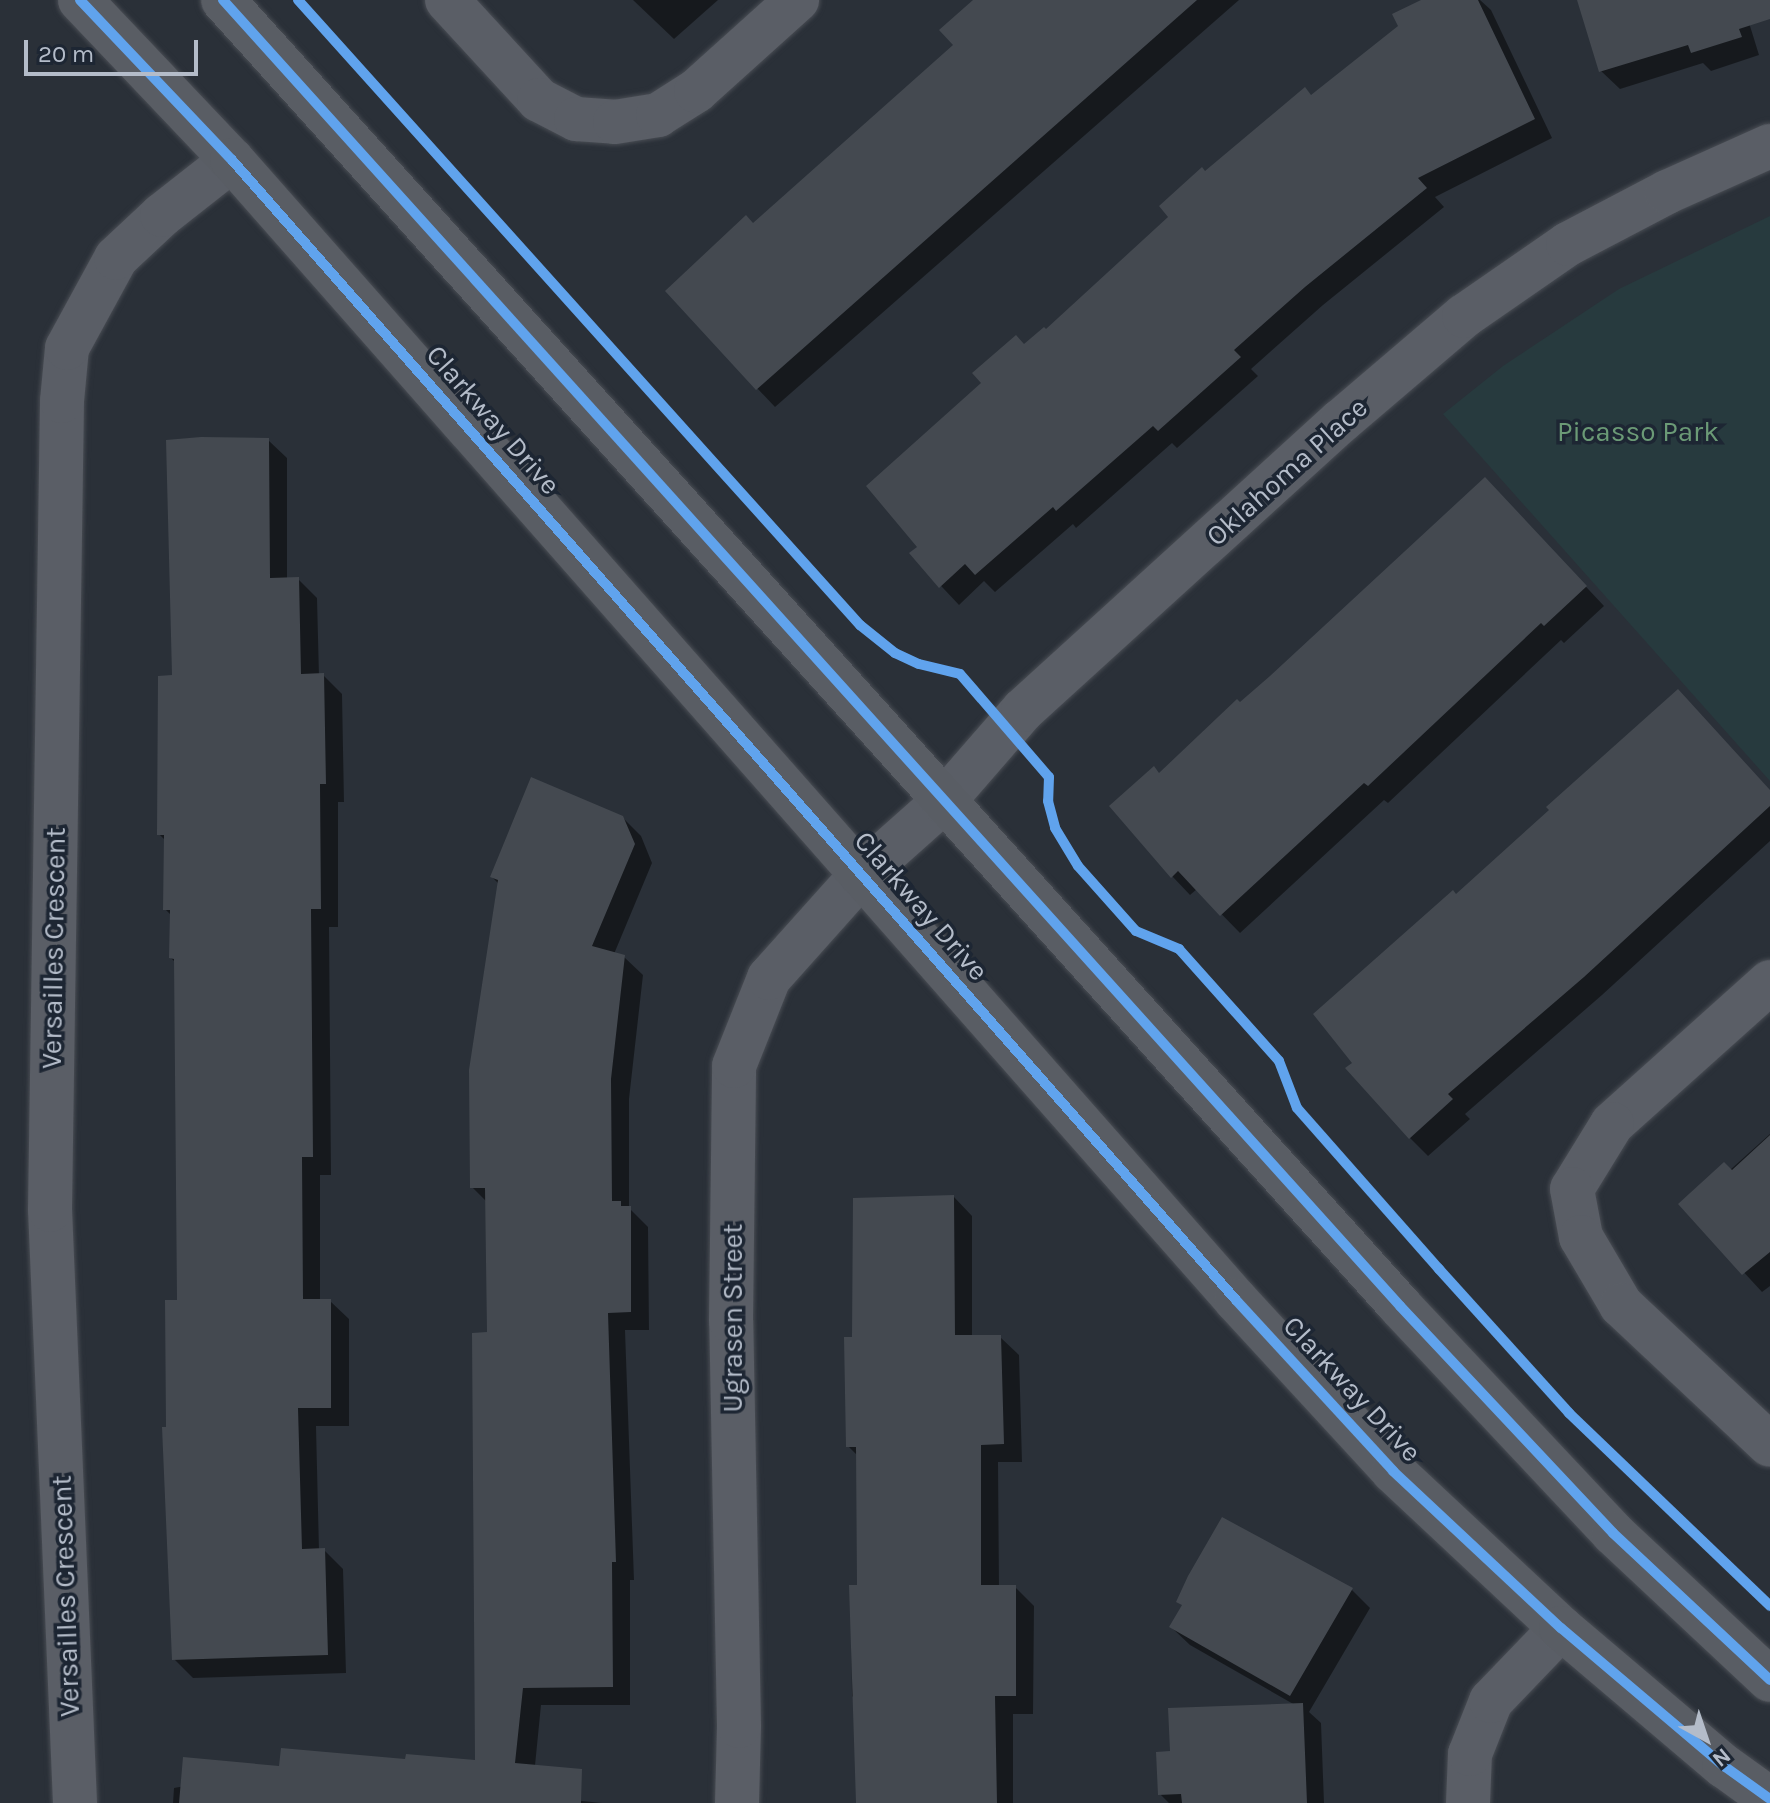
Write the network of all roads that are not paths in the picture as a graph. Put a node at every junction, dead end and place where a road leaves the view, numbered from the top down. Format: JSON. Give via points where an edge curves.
{"nodes":[{"id":1,"x":80,"y":0,"type":"edge"},
{"id":2,"x":223,"y":0,"type":"edge"},
{"id":3,"x":447,"y":0,"type":"edge"},
{"id":4,"x":797,"y":0,"type":"edge"},
{"id":5,"x":1770,"y":146,"type":"edge"},
{"id":6,"x":232,"y":160,"type":"junction"},
{"id":7,"x":943,"y":802,"type":"junction"},
{"id":8,"x":861,"y":875,"type":"junction"},
{"id":9,"x":1770,"y":982,"type":"edge"},
{"id":10,"x":1770,"y":1445,"type":"edge"},
{"id":11,"x":1561,"y":1628,"type":"junction"},
{"id":12,"x":1770,"y":1680,"type":"edge"},
{"id":13,"x":1770,"y":1799,"type":"edge"},
{"id":14,"x":75,"y":1803,"type":"edge"},
{"id":15,"x":737,"y":1803,"type":"edge"},
{"id":16,"x":1468,"y":1803,"type":"edge"}],
"edges":[{"from":1,"to":6,"type":"street","name":"Clarkway Drive"},
{"from":2,"to":7,"type":"street"},
{"from":3,"to":4,"type":"street","via":[[539,100],[576,119],[615,122],[658,115],[696,91]]},
{"from":5,"to":7,"type":"street","name":"Oklahoma Place","via":[[1568,244],[1464,316],[1023,710]]},
{"from":6,"to":8,"type":"street","name":"Clarkway Drive"},
{"from":6,"to":14,"type":"street","name":"Versailles Crescent","via":[[116,258],[67,348],[50,1210]]},
{"from":7,"to":8,"type":"street","name":"Oklahoma Place"},
{"from":7,"to":12,"type":"street","via":[[1613,1533]]},
{"from":8,"to":11,"type":"street","name":"Clarkway Drive","via":[[1383,1460]]},
{"from":8,"to":15,"type":"street","name":"Ugrasen Street","via":[[769,978],[734,1066],[731,1321]]},
{"from":9,"to":10,"type":"street","via":[[1612,1124],[1572,1189],[1581,1237],[1621,1305]]},
{"from":11,"to":13,"type":"street","name":"Clarkway Drive"},
{"from":11,"to":16,"type":"street","via":[[1491,1701],[1470,1754]]}]}
